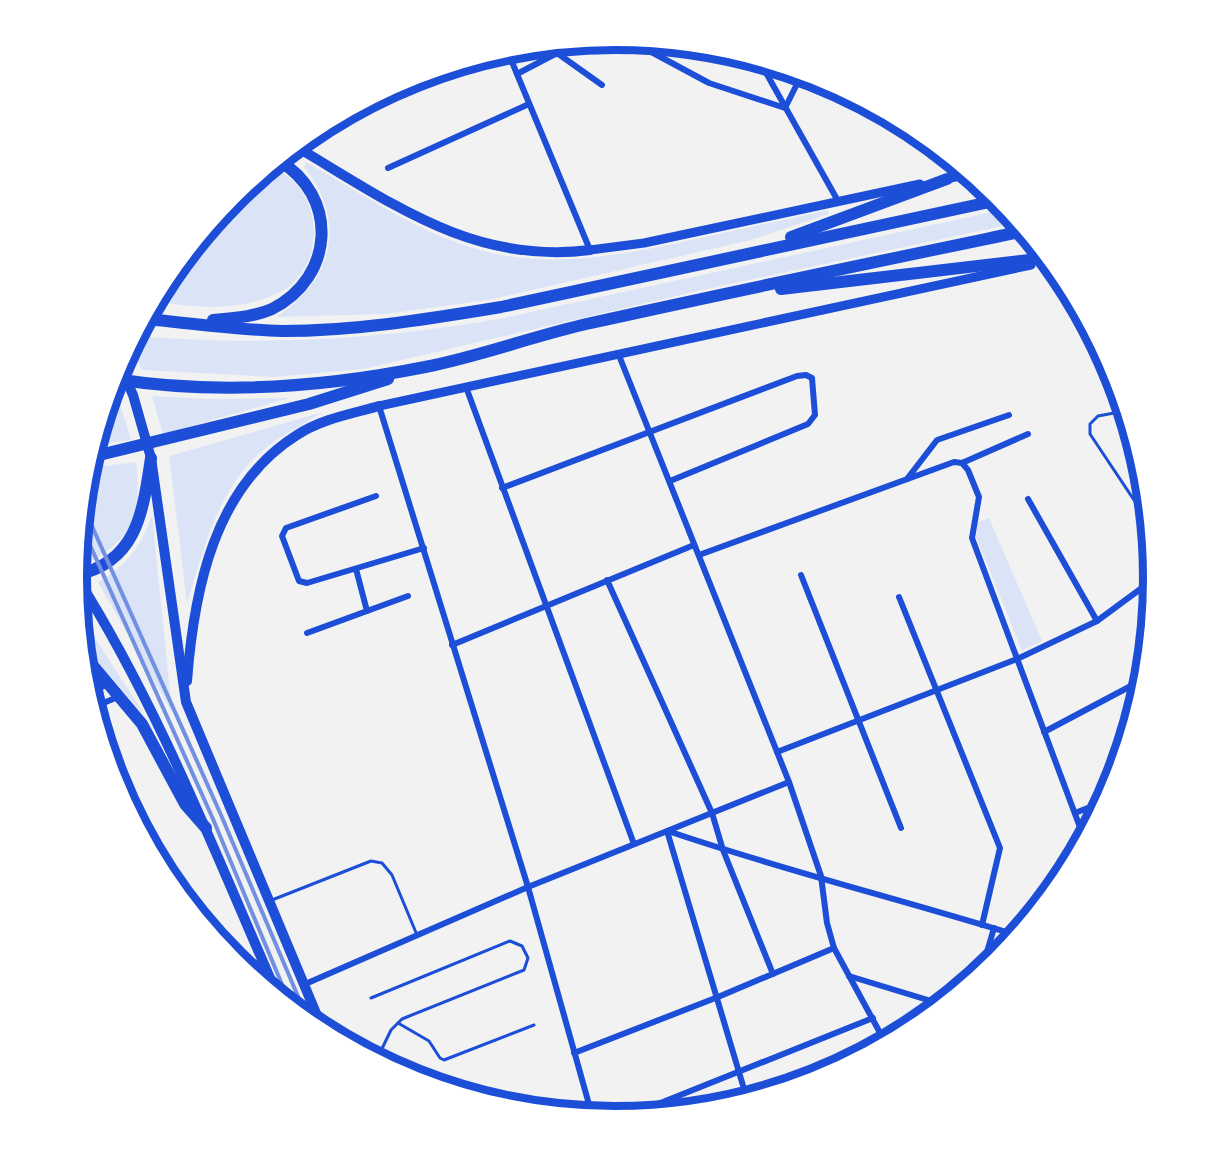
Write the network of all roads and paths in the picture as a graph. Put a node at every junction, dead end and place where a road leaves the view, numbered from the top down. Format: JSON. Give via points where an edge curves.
{"nodes":[{"id":1,"x":649,"y":51,"type":"edge"},
{"id":2,"x":557,"y":53,"type":"joint"},
{"id":3,"x":511,"y":60,"type":"edge"},
{"id":4,"x":765,"y":72,"type":"edge"},
{"id":5,"x":517,"y":74,"type":"junction"},
{"id":6,"x":798,"y":83,"type":"edge"},
{"id":7,"x":602,"y":85,"type":"dead end"},
{"id":8,"x":529,"y":104,"type":"junction"},
{"id":9,"x":785,"y":108,"type":"junction"},
{"id":10,"x":304,"y":151,"type":"edge"},
{"id":11,"x":286,"y":165,"type":"edge"},
{"id":12,"x":388,"y":168,"type":"dead end"},
{"id":13,"x":958,"y":176,"type":"edge"},
{"id":14,"x":947,"y":179,"type":"junction"},
{"id":15,"x":838,"y":201,"type":"junction"},
{"id":16,"x":987,"y":202,"type":"edge"},
{"id":17,"x":1015,"y":233,"type":"edge"},
{"id":18,"x":590,"y":250,"type":"junction"},
{"id":19,"x":748,"y":253,"type":"junction"},
{"id":20,"x":1038,"y":261,"type":"edge"},
{"id":21,"x":1038,"y":262,"type":"edge"},
{"id":22,"x":705,"y":297,"type":"junction"},
{"id":23,"x":154,"y":320,"type":"edge"},
{"id":24,"x":186,"y":323,"type":"junction"},
{"id":25,"x":618,"y":353,"type":"junction"},
{"id":26,"x":426,"y":367,"type":"junction"},
{"id":27,"x":125,"y":380,"type":"edge"},
{"id":28,"x":126,"y":380,"type":"edge"},
{"id":29,"x":466,"y":387,"type":"junction"},
{"id":30,"x":379,"y":406,"type":"junction"},
{"id":31,"x":1116,"y":413,"type":"edge"},
{"id":32,"x":1009,"y":415,"type":"dead end"},
{"id":33,"x":650,"y":432,"type":"junction"},
{"id":34,"x":1028,"y":434,"type":"dead end"},
{"id":35,"x":101,"y":456,"type":"edge"},
{"id":36,"x":151,"y":458,"type":"junction"},
{"id":37,"x":962,"y":463,"type":"junction"},
{"id":38,"x":907,"y":479,"type":"junction"},
{"id":39,"x":670,"y":481,"type":"junction"},
{"id":40,"x":502,"y":488,"type":"junction"},
{"id":41,"x":376,"y":496,"type":"dead end"},
{"id":42,"x":1028,"y":499,"type":"dead end"},
{"id":43,"x":1139,"y":507,"type":"edge"},
{"id":44,"x":694,"y":545,"type":"junction"},
{"id":45,"x":424,"y":548,"type":"junction"},
{"id":46,"x":699,"y":555,"type":"junction"},
{"id":47,"x":356,"y":569,"type":"junction"},
{"id":48,"x":86,"y":571,"type":"edge"},
{"id":49,"x":801,"y":575,"type":"dead end"},
{"id":50,"x":607,"y":580,"type":"junction"},
{"id":51,"x":1144,"y":587,"type":"edge"},
{"id":52,"x":87,"y":593,"type":"edge"},
{"id":53,"x":408,"y":596,"type":"dead end"},
{"id":54,"x":898,"y":597,"type":"dead end"},
{"id":55,"x":545,"y":608,"type":"junction"},
{"id":56,"x":367,"y":611,"type":"junction"},
{"id":57,"x":1097,"y":621,"type":"junction"},
{"id":58,"x":307,"y":633,"type":"dead end"},
{"id":59,"x":452,"y":645,"type":"junction"},
{"id":60,"x":1017,"y":659,"type":"junction"},
{"id":61,"x":94,"y":667,"type":"edge"},
{"id":62,"x":109,"y":683,"type":"junction"},
{"id":63,"x":1132,"y":685,"type":"edge"},
{"id":64,"x":98,"y":687,"type":"edge"},
{"id":65,"x":936,"y":690,"type":"junction"},
{"id":66,"x":120,"y":696,"type":"junction"},
{"id":67,"x":186,"y":702,"type":"junction"},
{"id":68,"x":102,"y":703,"type":"edge"},
{"id":69,"x":859,"y":721,"type":"junction"},
{"id":70,"x":1044,"y":732,"type":"junction"},
{"id":71,"x":777,"y":752,"type":"junction"},
{"id":72,"x":789,"y":782,"type":"junction"},
{"id":73,"x":1091,"y":807,"type":"edge"},
{"id":74,"x":712,"y":813,"type":"junction"},
{"id":75,"x":1075,"y":813,"type":"junction"},
{"id":76,"x":206,"y":828,"type":"junction"},
{"id":77,"x":901,"y":828,"type":"dead end"},
{"id":78,"x":1080,"y":828,"type":"edge"},
{"id":79,"x":668,"y":831,"type":"junction"},
{"id":80,"x":634,"y":844,"type":"junction"},
{"id":81,"x":723,"y":850,"type":"junction"},
{"id":82,"x":821,"y":876,"type":"junction"},
{"id":83,"x":528,"y":887,"type":"junction"},
{"id":84,"x":269,"y":901,"type":"junction"},
{"id":85,"x":982,"y":925,"type":"junction"},
{"id":86,"x":994,"y":928,"type":"junction"},
{"id":87,"x":1007,"y":932,"type":"edge"},
{"id":88,"x":417,"y":935,"type":"junction"},
{"id":89,"x":834,"y":948,"type":"junction"},
{"id":90,"x":986,"y":955,"type":"edge"},
{"id":91,"x":773,"y":975,"type":"junction"},
{"id":92,"x":849,"y":976,"type":"junction"},
{"id":93,"x":270,"y":977,"type":"edge"},
{"id":94,"x":303,"y":985,"type":"junction"},
{"id":95,"x":718,"y":997,"type":"junction"},
{"id":96,"x":371,"y":998,"type":"dead end"},
{"id":97,"x":931,"y":1001,"type":"edge"},
{"id":98,"x":315,"y":1013,"type":"edge"},
{"id":99,"x":873,"y":1018,"type":"junction"},
{"id":100,"x":398,"y":1023,"type":"junction"},
{"id":101,"x":534,"y":1025,"type":"dead end"},
{"id":102,"x":881,"y":1035,"type":"edge"},
{"id":103,"x":380,"y":1051,"type":"edge"},
{"id":104,"x":574,"y":1053,"type":"junction"},
{"id":105,"x":739,"y":1074,"type":"junction"},
{"id":106,"x":744,"y":1090,"type":"edge"},
{"id":107,"x":659,"y":1104,"type":"edge"},
{"id":108,"x":589,"y":1105,"type":"edge"}],
"edges":[{"from":1,"to":9,"type":"street","via":[[709,83]]},
{"from":2,"to":5,"type":"street"},
{"from":2,"to":7,"type":"street"},
{"from":3,"to":5,"type":"street"},
{"from":4,"to":9,"type":"street"},
{"from":5,"to":8,"type":"street"},
{"from":6,"to":9,"type":"street"},
{"from":8,"to":12,"type":"street"},
{"from":8,"to":18,"type":"street"},
{"from":9,"to":15,"type":"street"},
{"from":10,"to":18,"type":"main road","via":[[408,212],[456,235],[525,251],[563,254]]},
{"from":11,"to":24,"type":"highway","via":[[317,202],[321,242],[312,270],[294,293],[266,311],[240,318]]},
{"from":13,"to":14,"type":"main road"},
{"from":14,"to":15,"type":"main road"},
{"from":14,"to":19,"type":"highway"},
{"from":15,"to":18,"type":"main road","via":[[644,243]]},
{"from":16,"to":19,"type":"highway"},
{"from":17,"to":22,"type":"highway"},
{"from":19,"to":24,"type":"highway","via":[[421,321],[282,331]]},
{"from":20,"to":22,"type":"highway"},
{"from":21,"to":25,"type":"main road"},
{"from":22,"to":26,"type":"highway","via":[[573,327]]},
{"from":23,"to":24,"type":"highway"},
{"from":25,"to":29,"type":"main road"},
{"from":25,"to":33,"type":"street"},
{"from":26,"to":27,"type":"highway","via":[[337,381],[254,387]]},
{"from":26,"to":35,"type":"highway","via":[[309,404]]},
{"from":28,"to":36,"type":"main road"},
{"from":29,"to":30,"type":"main road"},
{"from":29,"to":40,"type":"street"},
{"from":30,"to":45,"type":"street"},
{"from":30,"to":67,"type":"main road","via":[[325,421],[298,434],[268,455],[250,475],[228,510],[202,578],[190,639]]},
{"from":31,"to":43,"type":"lane","via":[[1098,416],[1090,424],[1090,434]]},
{"from":32,"to":38,"type":"street","via":[[937,440]]},
{"from":33,"to":39,"type":"street"},
{"from":33,"to":39,"type":"street","via":[[806,375],[813,380],[815,416],[808,424]]},
{"from":33,"to":40,"type":"street"},
{"from":34,"to":37,"type":"street"},
{"from":36,"to":48,"type":"highway","via":[[142,510],[131,539],[114,558]]},
{"from":36,"to":67,"type":"main road"},
{"from":37,"to":38,"type":"street","via":[[954,462]]},
{"from":37,"to":60,"type":"street","via":[[979,497],[972,538]]},
{"from":38,"to":46,"type":"street"},
{"from":39,"to":44,"type":"street"},
{"from":40,"to":55,"type":"street"},
{"from":41,"to":47,"type":"street","via":[[285,528],[282,534],[301,583]]},
{"from":42,"to":57,"type":"street"},
{"from":44,"to":46,"type":"street"},
{"from":44,"to":50,"type":"street"},
{"from":45,"to":47,"type":"street"},
{"from":45,"to":59,"type":"street"},
{"from":46,"to":71,"type":"street"},
{"from":47,"to":56,"type":"street"},
{"from":49,"to":69,"type":"street"},
{"from":50,"to":55,"type":"street"},
{"from":50,"to":74,"type":"street"},
{"from":51,"to":57,"type":"street"},
{"from":52,"to":76,"type":"main road","via":[[111,630]]},
{"from":53,"to":56,"type":"street"},
{"from":54,"to":65,"type":"street"},
{"from":55,"to":59,"type":"street"},
{"from":55,"to":80,"type":"street"},
{"from":56,"to":58,"type":"street"},
{"from":57,"to":60,"type":"street"},
{"from":59,"to":83,"type":"street"},
{"from":60,"to":65,"type":"street"},
{"from":60,"to":70,"type":"street"},
{"from":61,"to":62,"type":"highway"},
{"from":62,"to":64,"type":"street"},
{"from":62,"to":66,"type":"highway"},
{"from":63,"to":70,"type":"street"},
{"from":65,"to":69,"type":"street"},
{"from":65,"to":85,"type":"street","via":[[1000,848]]},
{"from":66,"to":68,"type":"street"},
{"from":66,"to":76,"type":"highway","via":[[142,724],[186,804]]},
{"from":67,"to":84,"type":"main road"},
{"from":69,"to":71,"type":"street"},
{"from":69,"to":77,"type":"street"},
{"from":70,"to":75,"type":"street"},
{"from":71,"to":72,"type":"street"},
{"from":72,"to":74,"type":"street"},
{"from":72,"to":82,"type":"street"},
{"from":73,"to":75,"type":"street"},
{"from":74,"to":79,"type":"street"},
{"from":74,"to":81,"type":"street"},
{"from":75,"to":78,"type":"street"},
{"from":76,"to":93,"type":"main road"},
{"from":79,"to":80,"type":"street"},
{"from":79,"to":81,"type":"street"},
{"from":79,"to":95,"type":"street"},
{"from":80,"to":83,"type":"street"},
{"from":81,"to":82,"type":"street"},
{"from":81,"to":91,"type":"street"},
{"from":82,"to":85,"type":"street"},
{"from":82,"to":89,"type":"street"},
{"from":83,"to":88,"type":"street"},
{"from":83,"to":104,"type":"street"},
{"from":84,"to":88,"type":"lane","via":[[371,861],[382,863],[392,875]]},
{"from":84,"to":94,"type":"main road"},
{"from":85,"to":86,"type":"street"},
{"from":86,"to":87,"type":"street"},
{"from":86,"to":90,"type":"street"},
{"from":88,"to":94,"type":"street"},
{"from":89,"to":91,"type":"street"},
{"from":89,"to":92,"type":"street"},
{"from":91,"to":95,"type":"street"},
{"from":92,"to":97,"type":"street"},
{"from":92,"to":99,"type":"street"},
{"from":94,"to":98,"type":"main road"},
{"from":95,"to":104,"type":"street"},
{"from":95,"to":105,"type":"street"},
{"from":96,"to":100,"type":"lane","via":[[510,941],[526,952],[528,965],[524,970]]},
{"from":99,"to":102,"type":"street"},
{"from":99,"to":105,"type":"street"},
{"from":100,"to":101,"type":"lane","via":[[429,1041],[444,1060]]},
{"from":100,"to":103,"type":"lane"},
{"from":104,"to":108,"type":"street"},
{"from":105,"to":106,"type":"street"},
{"from":105,"to":107,"type":"street"}]}
